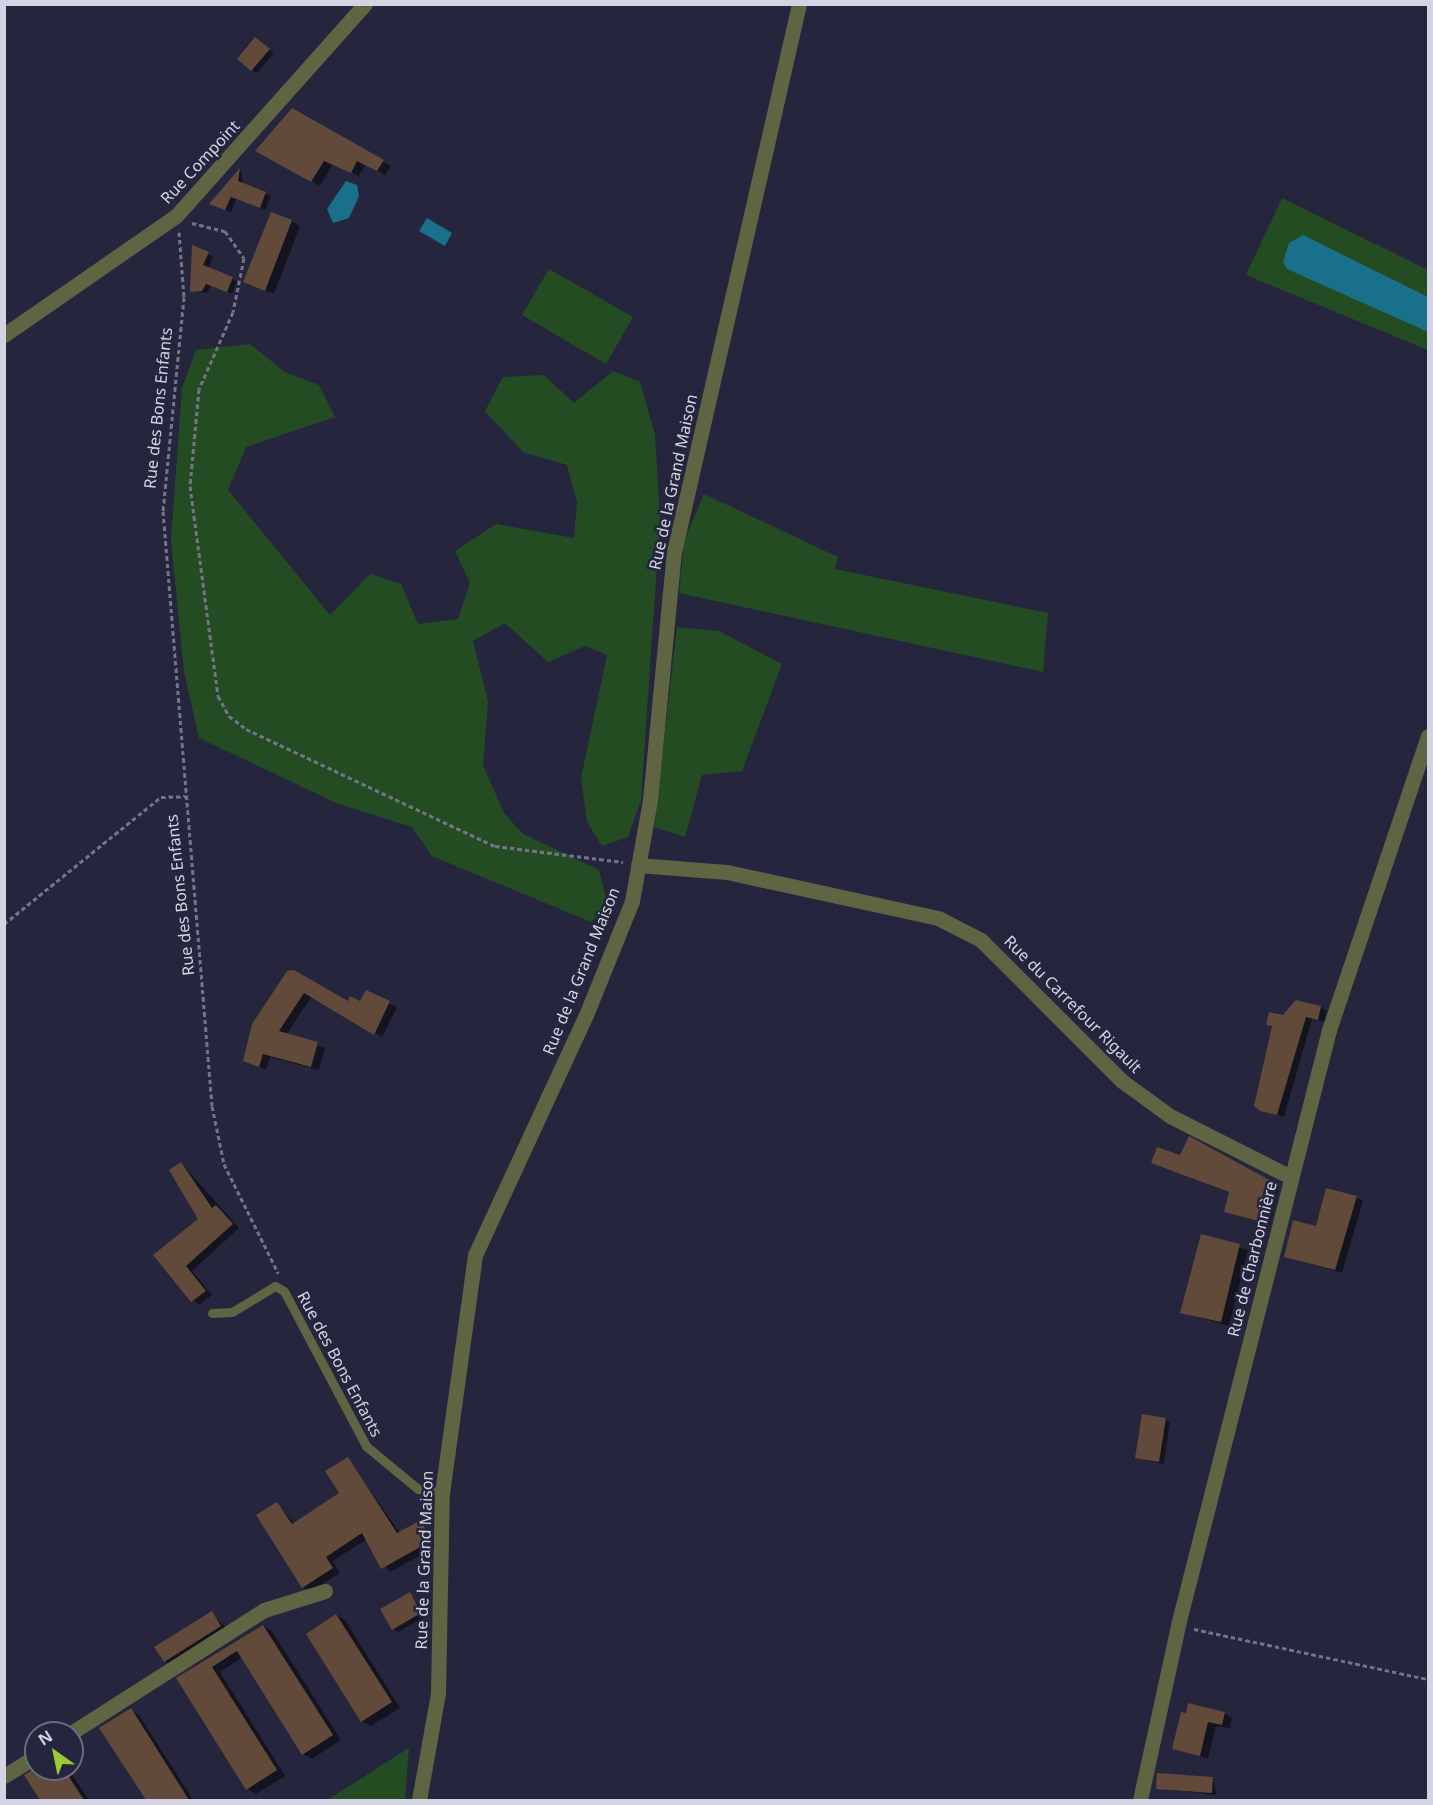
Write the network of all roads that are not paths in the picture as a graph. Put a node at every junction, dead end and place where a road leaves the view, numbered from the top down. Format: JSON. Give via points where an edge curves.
{"nodes":[{"id":1,"x":365,"y":4,"type":"edge"},
{"id":2,"x":799,"y":4,"type":"edge"},
{"id":3,"x":4,"y":335,"type":"edge"},
{"id":4,"x":1428,"y":735,"type":"edge"},
{"id":5,"x":631,"y":864,"type":"junction"},
{"id":6,"x":1291,"y":1177,"type":"junction"},
{"id":7,"x":212,"y":1313,"type":"dead end"},
{"id":8,"x":442,"y":1493,"type":"junction"},
{"id":9,"x":325,"y":1591,"type":"dead end"},
{"id":10,"x":84,"y":1725,"type":"edge"},
{"id":11,"x":24,"y":1764,"type":"edge"},
{"id":12,"x":4,"y":1776,"type":"edge"},
{"id":13,"x":419,"y":1800,"type":"edge"},
{"id":14,"x":1140,"y":1800,"type":"edge"}],
"edges":[{"from":1,"to":3,"type":"street","name":"Rue Compoint","via":[[177,220]]},
{"from":2,"to":5,"type":"street","name":"Rue de la Grand Maison","via":[[674,552],[650,800]]},
{"from":4,"to":6,"type":"street","name":"Rue de Charbonnière","via":[[1362,920]]},
{"from":5,"to":6,"type":"street","name":"Rue du Carrefour Rigault","via":[[727,872],[938,918],[981,940],[1141,1095],[1180,1121]]},
{"from":5,"to":8,"type":"street","name":"Rue de la Grand Maison","via":[[632,901],[586,1015],[475,1255]]},
{"from":6,"to":14,"type":"street","name":"Rue de Charbonnière","via":[[1178,1625]]},
{"from":7,"to":8,"type":"lane","name":"Rue des Bons Enfants","via":[[232,1312],[275,1286],[284,1291],[366,1446],[418,1489]]},
{"from":8,"to":13,"type":"street","name":"Rue de la Grand Maison","via":[[438,1693]]},
{"from":9,"to":10,"type":"street","via":[[264,1610]]},
{"from":11,"to":12,"type":"street"}]}
